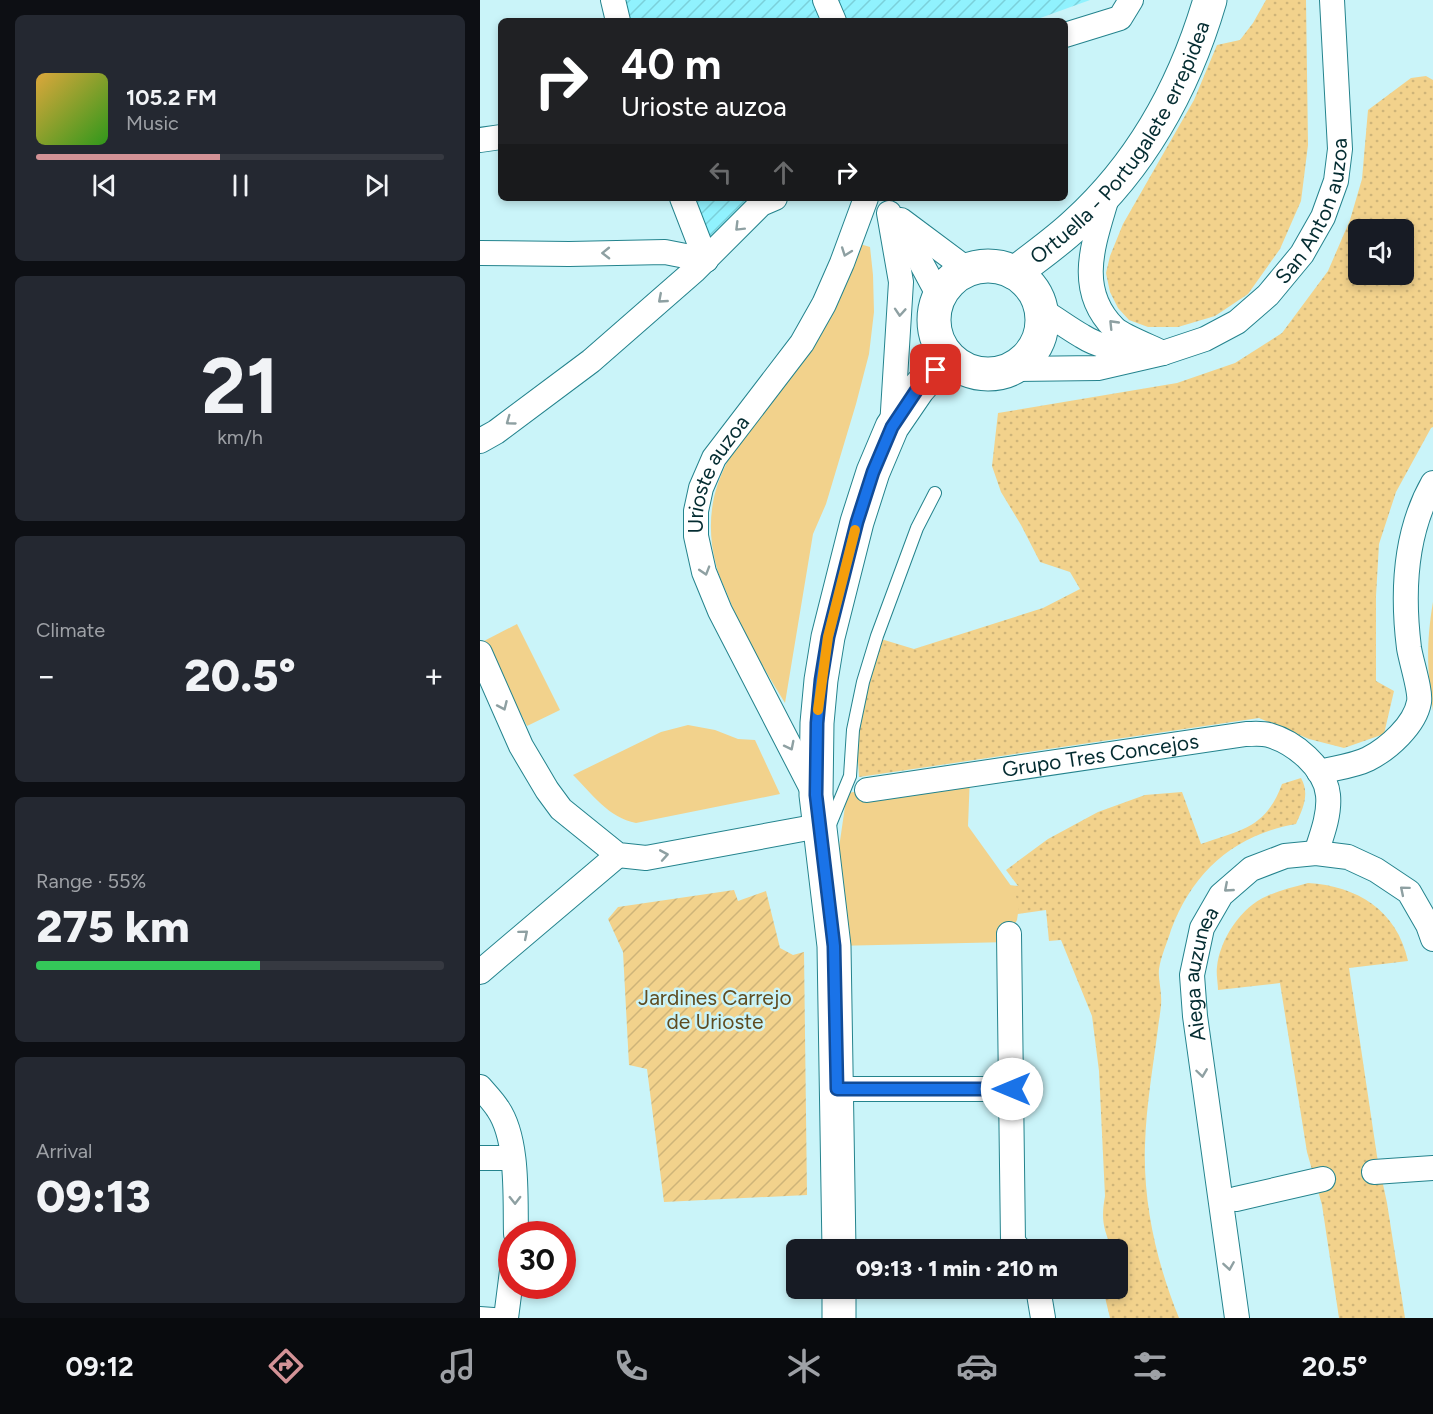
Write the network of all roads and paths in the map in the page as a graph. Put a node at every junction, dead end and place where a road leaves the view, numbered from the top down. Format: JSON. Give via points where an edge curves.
{"nodes":[{"id":1,"x":613,"y":0,"type":"edge"},
{"id":2,"x":825,"y":0,"type":"edge"},
{"id":3,"x":1131,"y":0,"type":"edge"},
{"id":4,"x":1210,"y":0,"type":"edge"},
{"id":5,"x":1332,"y":0,"type":"edge"},
{"id":6,"x":617,"y":18,"type":"edge"},
{"id":7,"x":833,"y":18,"type":"edge"},
{"id":8,"x":1068,"y":34,"type":"edge"},
{"id":9,"x":498,"y":137,"type":"edge"},
{"id":10,"x":480,"y":140,"type":"edge"},
{"id":11,"x":1109,"y":190,"type":"junction"},
{"id":12,"x":683,"y":201,"type":"edge"},
{"id":13,"x":768,"y":201,"type":"edge"},
{"id":14,"x":865,"y":201,"type":"edge"},
{"id":15,"x":885,"y":205,"type":"edge"},
{"id":16,"x":480,"y":253,"type":"edge"},
{"id":17,"x":706,"y":260,"type":"junction"},
{"id":18,"x":968,"y":270,"type":"junction"},
{"id":19,"x":1015,"y":273,"type":"junction"},
{"id":20,"x":939,"y":296,"type":"junction"},
{"id":21,"x":1041,"y":310,"type":"junction"},
{"id":22,"x":1163,"y":352,"type":"junction"},
{"id":23,"x":947,"y":356,"type":"junction"},
{"id":24,"x":1010,"y":369,"type":"junction"},
{"id":25,"x":892,"y":427,"type":"junction"},
{"id":26,"x":480,"y":441,"type":"edge"},
{"id":27,"x":1433,"y":483,"type":"edge"},
{"id":28,"x":935,"y":493,"type":"dead end"},
{"id":29,"x":480,"y":653,"type":"edge"},
{"id":30,"x":1319,"y":772,"type":"junction"},
{"id":31,"x":867,"y":790,"type":"dead end"},
{"id":32,"x":818,"y":822,"type":"junction"},
{"id":33,"x":1316,"y":853,"type":"junction"},
{"id":34,"x":618,"y":855,"type":"junction"},
{"id":35,"x":1009,"y":934,"type":"dead end"},
{"id":36,"x":1433,"y":939,"type":"edge"},
{"id":37,"x":480,"y":972,"type":"edge"},
{"id":38,"x":480,"y":1087,"type":"edge"},
{"id":39,"x":837,"y":1089,"type":"junction"},
{"id":40,"x":1012,"y":1089,"type":"junction"},
{"id":41,"x":480,"y":1158,"type":"edge"},
{"id":42,"x":512,"y":1158,"type":"junction"},
{"id":43,"x":1433,"y":1168,"type":"edge"},
{"id":44,"x":1374,"y":1172,"type":"dead end"},
{"id":45,"x":1323,"y":1179,"type":"dead end"},
{"id":46,"x":1236,"y":1199,"type":"dead end"},
{"id":47,"x":515,"y":1221,"type":"edge"},
{"id":48,"x":839,"y":1239,"type":"edge"},
{"id":49,"x":1013,"y":1239,"type":"edge"},
{"id":50,"x":508,"y":1299,"type":"edge"},
{"id":51,"x":839,"y":1299,"type":"edge"},
{"id":52,"x":1040,"y":1299,"type":"edge"},
{"id":53,"x":480,"y":1313,"type":"edge"},
{"id":54,"x":506,"y":1316,"type":"edge"},
{"id":55,"x":839,"y":1318,"type":"edge"},
{"id":56,"x":1043,"y":1318,"type":"edge"},
{"id":57,"x":1237,"y":1318,"type":"edge"}],
"edges":[{"from":1,"to":6,"type":"street"},
{"from":2,"to":7,"type":"street"},
{"from":3,"to":8,"type":"street","via":[[1120,18]]},
{"from":4,"to":11,"type":"street","name":"Ortuella - Portugalete errepidea","via":[[1183,78],[1148,141]]},
{"from":5,"to":22,"type":"street","name":"San Anton auzoa","via":[[1340,149],[1336,181],[1323,217],[1302,254],[1268,295],[1237,322],[1205,339]]},
{"from":9,"to":10,"type":"street"},
{"from":11,"to":19,"type":"street","name":"Ortuella - Portugalete errepidea","via":[[1076,224]]},
{"from":22,"to":11,"type":"street","one_way":true,"via":[[1114,329],[1095,302],[1090,277],[1092,248]]},
{"from":12,"to":17,"type":"street"},
{"from":13,"to":17,"type":"street","one_way":true},
{"from":14,"to":32,"type":"street","name":"Urioste auzoa","one_way":true,"via":[[842,263],[813,323],[714,458],[696,512],[696,536],[704,572]]},
{"from":15,"to":18,"type":"street"},
{"from":15,"to":20,"type":"street"},
{"from":15,"to":25,"type":"street","name":"Urioste auzoa","one_way":true,"via":[[902,282]]},
{"from":17,"to":16,"type":"street","one_way":true,"via":[[665,252]]},
{"from":17,"to":26,"type":"street","one_way":true,"via":[[591,361]]},
{"from":18,"to":19,"type":"street","via":[[989,266]]},
{"from":18,"to":20,"type":"street","via":[[955,277]]},
{"from":19,"to":21,"type":"street","via":[[1032,288]]},
{"from":20,"to":23,"type":"street","via":[[934,322]]},
{"from":21,"to":22,"type":"street","via":[[1101,345]]},
{"from":21,"to":24,"type":"street","via":[[1041,330],[1035,345]]},
{"from":22,"to":24,"type":"street","name":"San Anton auzoa","via":[[1098,368]]},
{"from":23,"to":24,"type":"street","via":[[976,373]]},
{"from":23,"to":25,"type":"street","name":"Urioste auzoa","via":[[918,388]]},
{"from":25,"to":32,"type":"street","name":"Urioste auzoa","via":[[857,522],[828,637],[817,723]]},
{"from":27,"to":30,"type":"street","via":[[1412,535],[1406,576],[1409,649],[1419,702],[1407,729],[1367,760]]},
{"from":28,"to":32,"type":"lane","via":[[917,528],[863,682],[852,730],[850,776]]},
{"from":29,"to":34,"type":"street","one_way":true,"via":[[521,746],[547,790],[561,809]]},
{"from":30,"to":31,"type":"street","name":"Grupo Tres Concejos","via":[[1290,743],[1266,734],[1246,734]]},
{"from":30,"to":33,"type":"street","name":"Grupo Tres Concejos","via":[[1328,796],[1325,826]]},
{"from":34,"to":32,"type":"street","one_way":true,"via":[[646,858]]},
{"from":32,"to":39,"type":"street","name":"Urioste auzoa","via":[[834,946]]},
{"from":36,"to":33,"type":"street","name":"Aiega auzunea","one_way":true,"via":[[1409,892],[1348,857]]},
{"from":33,"to":57,"type":"street","name":"Aiega auzunea","one_way":true,"via":[[1285,856],[1251,869],[1221,895],[1202,928],[1192,975]]},
{"from":37,"to":34,"type":"street","one_way":true},
{"from":35,"to":40,"type":"street"},
{"from":38,"to":42,"type":"street","via":[[505,1123]]},
{"from":39,"to":40,"type":"street"},
{"from":39,"to":48,"type":"street","name":"Urioste auzoa"},
{"from":40,"to":49,"type":"street"},
{"from":41,"to":42,"type":"street"},
{"from":42,"to":47,"type":"street","one_way":true},
{"from":43,"to":44,"type":"street"},
{"from":45,"to":46,"type":"street"},
{"from":50,"to":54,"type":"street"},
{"from":51,"to":55,"type":"street"},
{"from":52,"to":56,"type":"street"},
{"from":53,"to":54,"type":"lane"}]}
